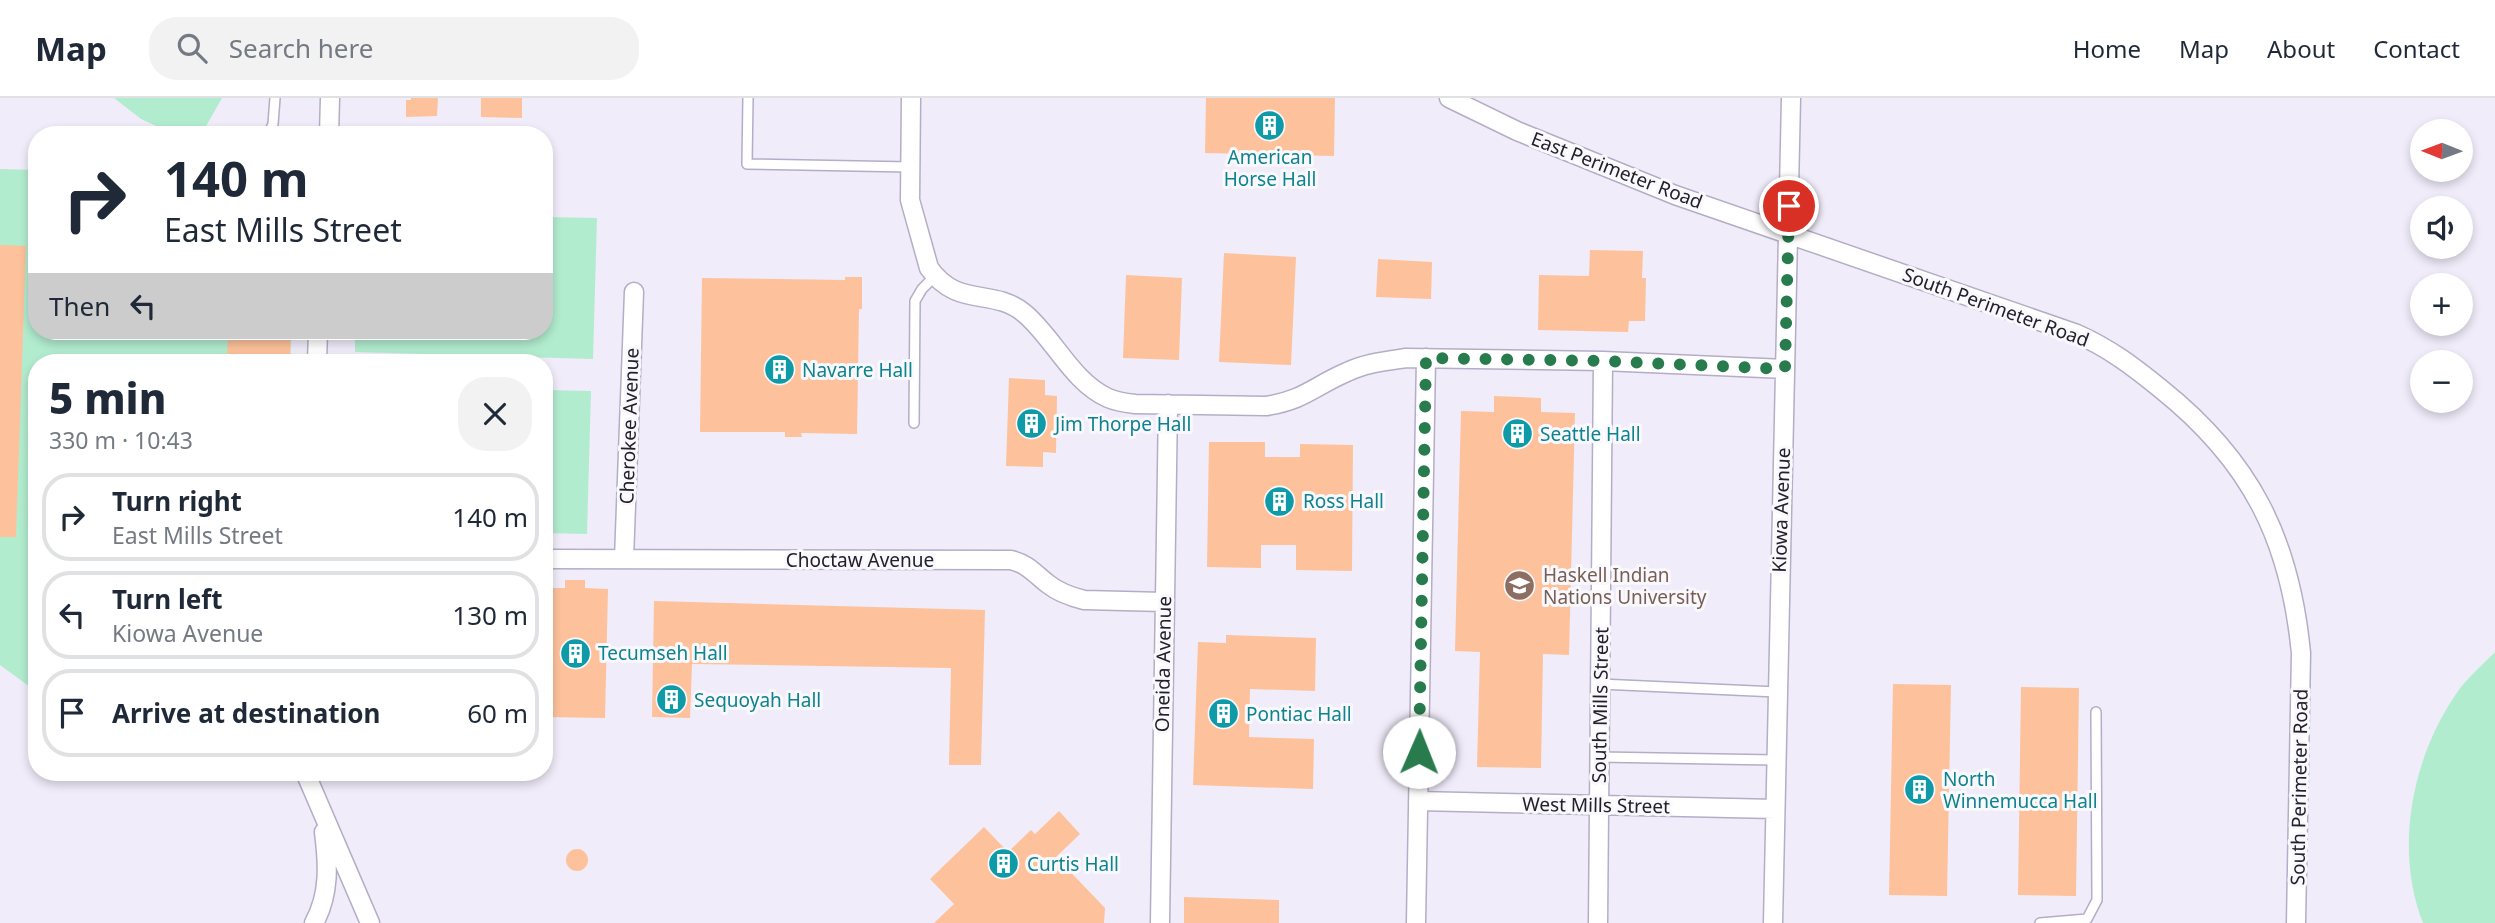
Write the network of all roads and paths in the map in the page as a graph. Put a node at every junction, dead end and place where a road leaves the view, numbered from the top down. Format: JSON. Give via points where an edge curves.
{"nodes":[{"id":1,"x":275,"y":98,"type":"edge"},
{"id":2,"x":330,"y":98,"type":"edge"},
{"id":3,"x":748,"y":98,"type":"edge"},
{"id":4,"x":911,"y":98,"type":"edge"},
{"id":5,"x":1449,"y":98,"type":"edge"},
{"id":6,"x":1791,"y":98,"type":"edge"},
{"id":7,"x":273,"y":126,"type":"edge"},
{"id":8,"x":329,"y":126,"type":"edge"},
{"id":9,"x":910,"y":167,"type":"junction"},
{"id":10,"x":1788,"y":233,"type":"junction"},
{"id":11,"x":935,"y":276,"type":"junction"},
{"id":12,"x":634,"y":292,"type":"dead end"},
{"id":13,"x":1426,"y":358,"type":"junction"},
{"id":14,"x":1603,"y":361,"type":"junction"},
{"id":15,"x":1785,"y":369,"type":"junction"},
{"id":16,"x":1168,"y":404,"type":"junction"},
{"id":17,"x":914,"y":423,"type":"dead end"},
{"id":18,"x":553,"y":559,"type":"edge"},
{"id":19,"x":624,"y":559,"type":"junction"},
{"id":20,"x":1164,"y":602,"type":"junction"},
{"id":21,"x":1600,"y":684,"type":"junction"},
{"id":22,"x":1777,"y":692,"type":"junction"},
{"id":23,"x":2096,"y":712,"type":"dead end"},
{"id":24,"x":1599,"y":757,"type":"junction"},
{"id":25,"x":1776,"y":760,"type":"junction"},
{"id":26,"x":309,"y":781,"type":"edge"},
{"id":27,"x":1418,"y":801,"type":"junction"},
{"id":28,"x":1599,"y":805,"type":"junction"},
{"id":29,"x":1775,"y":809,"type":"junction"},
{"id":30,"x":321,"y":811,"type":"junction"},
{"id":31,"x":314,"y":923,"type":"edge"},
{"id":32,"x":370,"y":923,"type":"edge"},
{"id":33,"x":1160,"y":923,"type":"edge"},
{"id":34,"x":1416,"y":923,"type":"edge"},
{"id":35,"x":1598,"y":923,"type":"edge"},
{"id":36,"x":1773,"y":923,"type":"edge"},
{"id":37,"x":2040,"y":923,"type":"edge"},
{"id":38,"x":2296,"y":923,"type":"edge"}],
"edges":[{"from":1,"to":7,"type":"lane"},
{"from":2,"to":8,"type":"street"},
{"from":3,"to":9,"type":"lane","via":[[747,164]]},
{"from":4,"to":9,"type":"street"},
{"from":5,"to":10,"type":"street","name":"East Perimeter Road","via":[[1596,165]]},
{"from":6,"to":10,"type":"street","name":"Kiowa Avenue"},
{"from":9,"to":11,"type":"street","via":[[909,200]]},
{"from":10,"to":15,"type":"street","name":"Kiowa Avenue"},
{"from":10,"to":38,"type":"street","name":"South Perimeter Road","via":[[2096,342],[2131,364],[2216,438],[2266,515],[2282,553],[2297,612],[2301,653]]},
{"from":11,"to":16,"type":"street","via":[[959,293],[996,299],[1023,312],[1089,386],[1106,397],[1135,404]]},
{"from":11,"to":17,"type":"lane","via":[[915,301]]},
{"from":12,"to":19,"type":"street","name":"Cherokee Avenue"},
{"from":13,"to":14,"type":"street"},
{"from":13,"to":16,"type":"street","via":[[1377,362],[1349,370],[1286,403]]},
{"from":13,"to":27,"type":"street"},
{"from":14,"to":15,"type":"street"},
{"from":14,"to":21,"type":"street","name":"South Mills Street"},
{"from":15,"to":22,"type":"street","name":"Kiowa Avenue"},
{"from":16,"to":20,"type":"street","name":"Oneida Avenue"},
{"from":18,"to":19,"type":"street","name":"Choctaw Avenue"},
{"from":19,"to":20,"type":"street","name":"Choctaw Avenue","via":[[1011,560],[1030,567],[1055,589],[1084,600]]},
{"from":20,"to":33,"type":"street","name":"Oneida Avenue"},
{"from":21,"to":22,"type":"lane"},
{"from":21,"to":24,"type":"street","name":"South Mills Street"},
{"from":22,"to":25,"type":"street","name":"Kiowa Avenue"},
{"from":23,"to":37,"type":"lane","via":[[2097,900],[2087,919]]},
{"from":24,"to":25,"type":"lane"},
{"from":24,"to":28,"type":"street","name":"South Mills Street"},
{"from":25,"to":29,"type":"street","name":"Kiowa Avenue"},
{"from":26,"to":30,"type":"street"},
{"from":27,"to":28,"type":"street","name":"West Mills Street"},
{"from":27,"to":34,"type":"street"},
{"from":28,"to":29,"type":"street","name":"West Mills Street"},
{"from":28,"to":35,"type":"street","name":"South Mills Street"},
{"from":29,"to":36,"type":"street","name":"Kiowa Avenue"},
{"from":30,"to":31,"type":"street","via":[[326,892]]},
{"from":30,"to":32,"type":"street"}]}
